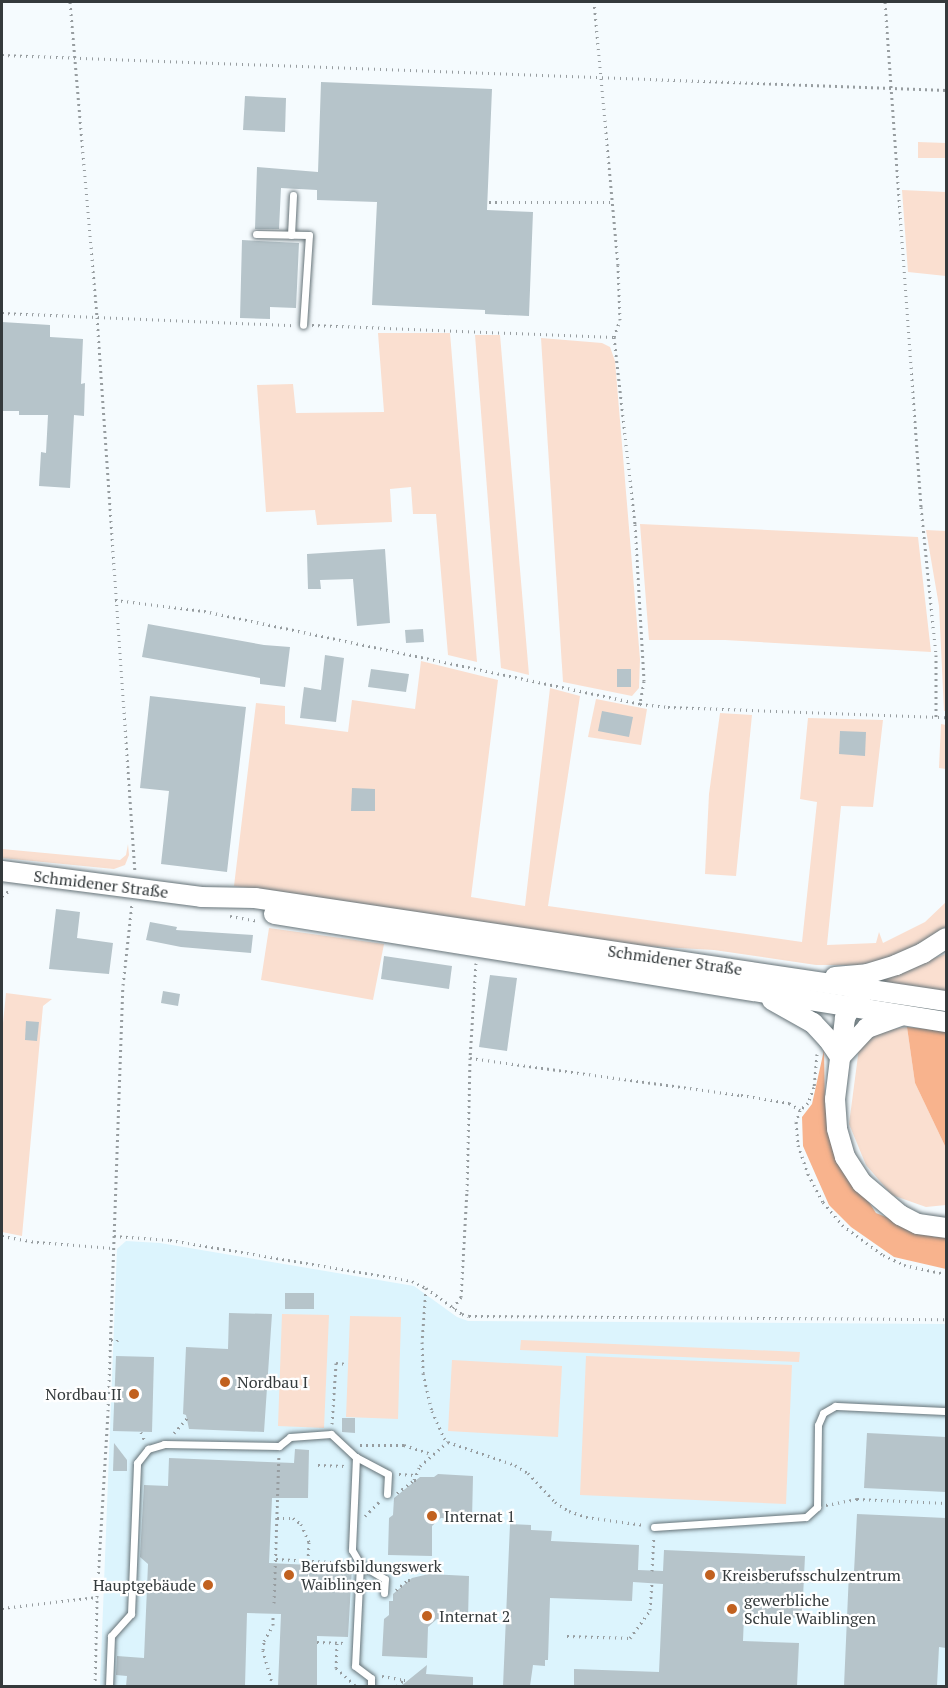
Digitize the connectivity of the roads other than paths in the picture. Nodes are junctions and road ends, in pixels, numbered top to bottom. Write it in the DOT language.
graph roads {
  1 [pos="293,195"];
  2 [pos="256,234"];
  3 [pos="291,235"];
  4 [pos="303,325"];
  5 [pos="2,871"];
  6 [pos="479,938"];
  7 [pos="946,938"];
  8 [pos="804,980"];
  9 [pos="871,989"];
  10 [pos="755,991"];
  11 [pos="946,1001"];
  12 [pos="850,1006"];
  13 [pos="902,1016"];
  14 [pos="946,1022"];
  15 [pos="840,1057"];
  16 [pos="882,1202"];
  17 [pos="946,1215"];
  18 [pos="946,1228"];
  19 [pos="946,1411"];
  20 [pos="356,1457"];
  21 [pos="387,1494"];
  22 [pos="654,1527"];
  23 [pos="360,1564"];
  24 [pos="388,1594"];
  25 [pos="109,1686"];
  26 [pos="371,1686"];
  1 -- 3 [label="lane"];
  2 -- 3 [label="lane"];
  3 -- 4 [label="lane"];
  5 -- 6 [label="main road, Schmidener Straße"];
  6 -- 8 [label="main road, Schmidener Straße"];
  6 -- 10 [label="main road, Schmidener Straße"];
  7 -- 8 [label="main road"];
  8 -- 9 [label="main road, Schmidener Straße"];
  9 -- 11 [label="main road, Schmidener Straße"];
  9 -- 12 [label="main road"];
  10 -- 12 [label="main road, Schmidener Straße"];
  10 -- 15 [label="main road, Schmidener Straße"];
  12 -- 13 [label="main road, Schmidener Straße"];
  12 -- 15 [label="main road"];
  13 -- 14 [label="main road, Schmidener Straße"];
  13 -- 15 [label="main road"];
  15 -- 16 [label="main road"];
  16 -- 17 [label="main road"];
  16 -- 18 [label="main road"];
  19 -- 22 [label="lane"];
  20 -- 21 [label="lane"];
  20 -- 23 [label="lane"];
  20 -- 25 [label="lane"];
  23 -- 24 [label="lane"];
  23 -- 26 [label="lane"];
}
